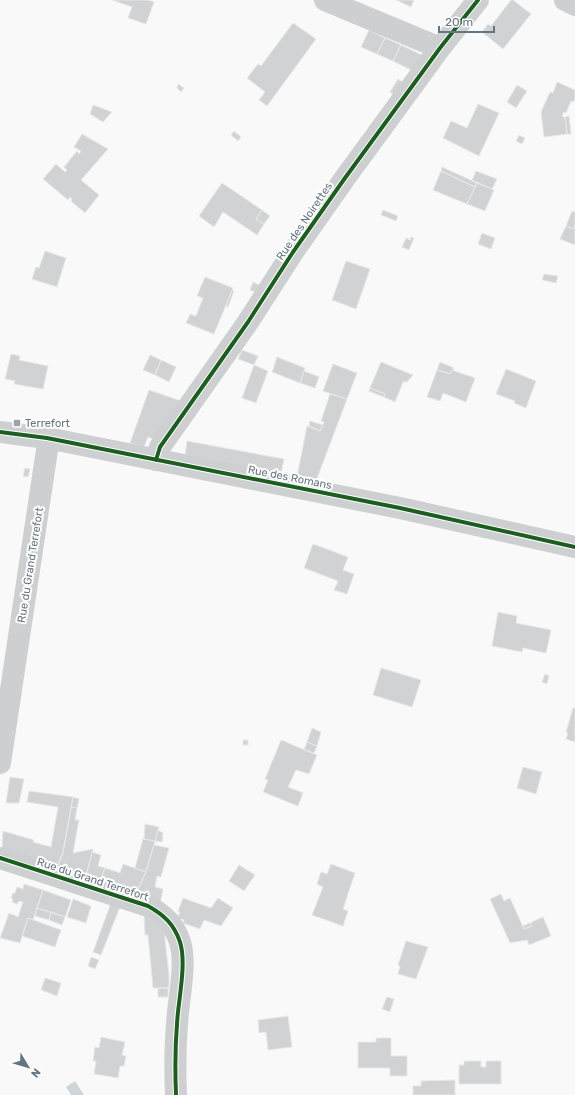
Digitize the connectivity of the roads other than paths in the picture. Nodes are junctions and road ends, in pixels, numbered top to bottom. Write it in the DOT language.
graph roads {
  1 [pos="325,0"];
  2 [pos="478,0"];
  3 [pos="565,0"];
  4 [pos="575,5"];
  5 [pos="440,48"];
  6 [pos="0,432"];
  7 [pos="48,438"];
  8 [pos="156,460"];
  9 [pos="575,547"];
  10 [pos="0,763"];
  11 [pos="0,858"];
  12 [pos="176,1095"];
  1 -- 5 [label="street"];
  2 -- 5 [label="street, Rue des Noirettes"];
  3 -- 4 [label="street"];
  5 -- 8 [label="street, Rue des Noirettes"];
  6 -- 7 [label="street, Rue des Romans"];
  7 -- 8 [label="street, Rue des Romans"];
  7 -- 10 [label="street, Rue du Grand Terrefort"];
  8 -- 9 [label="street, Rue des Romans"];
  11 -- 12 [label="street, Rue du Grand Terrefort"];
}
